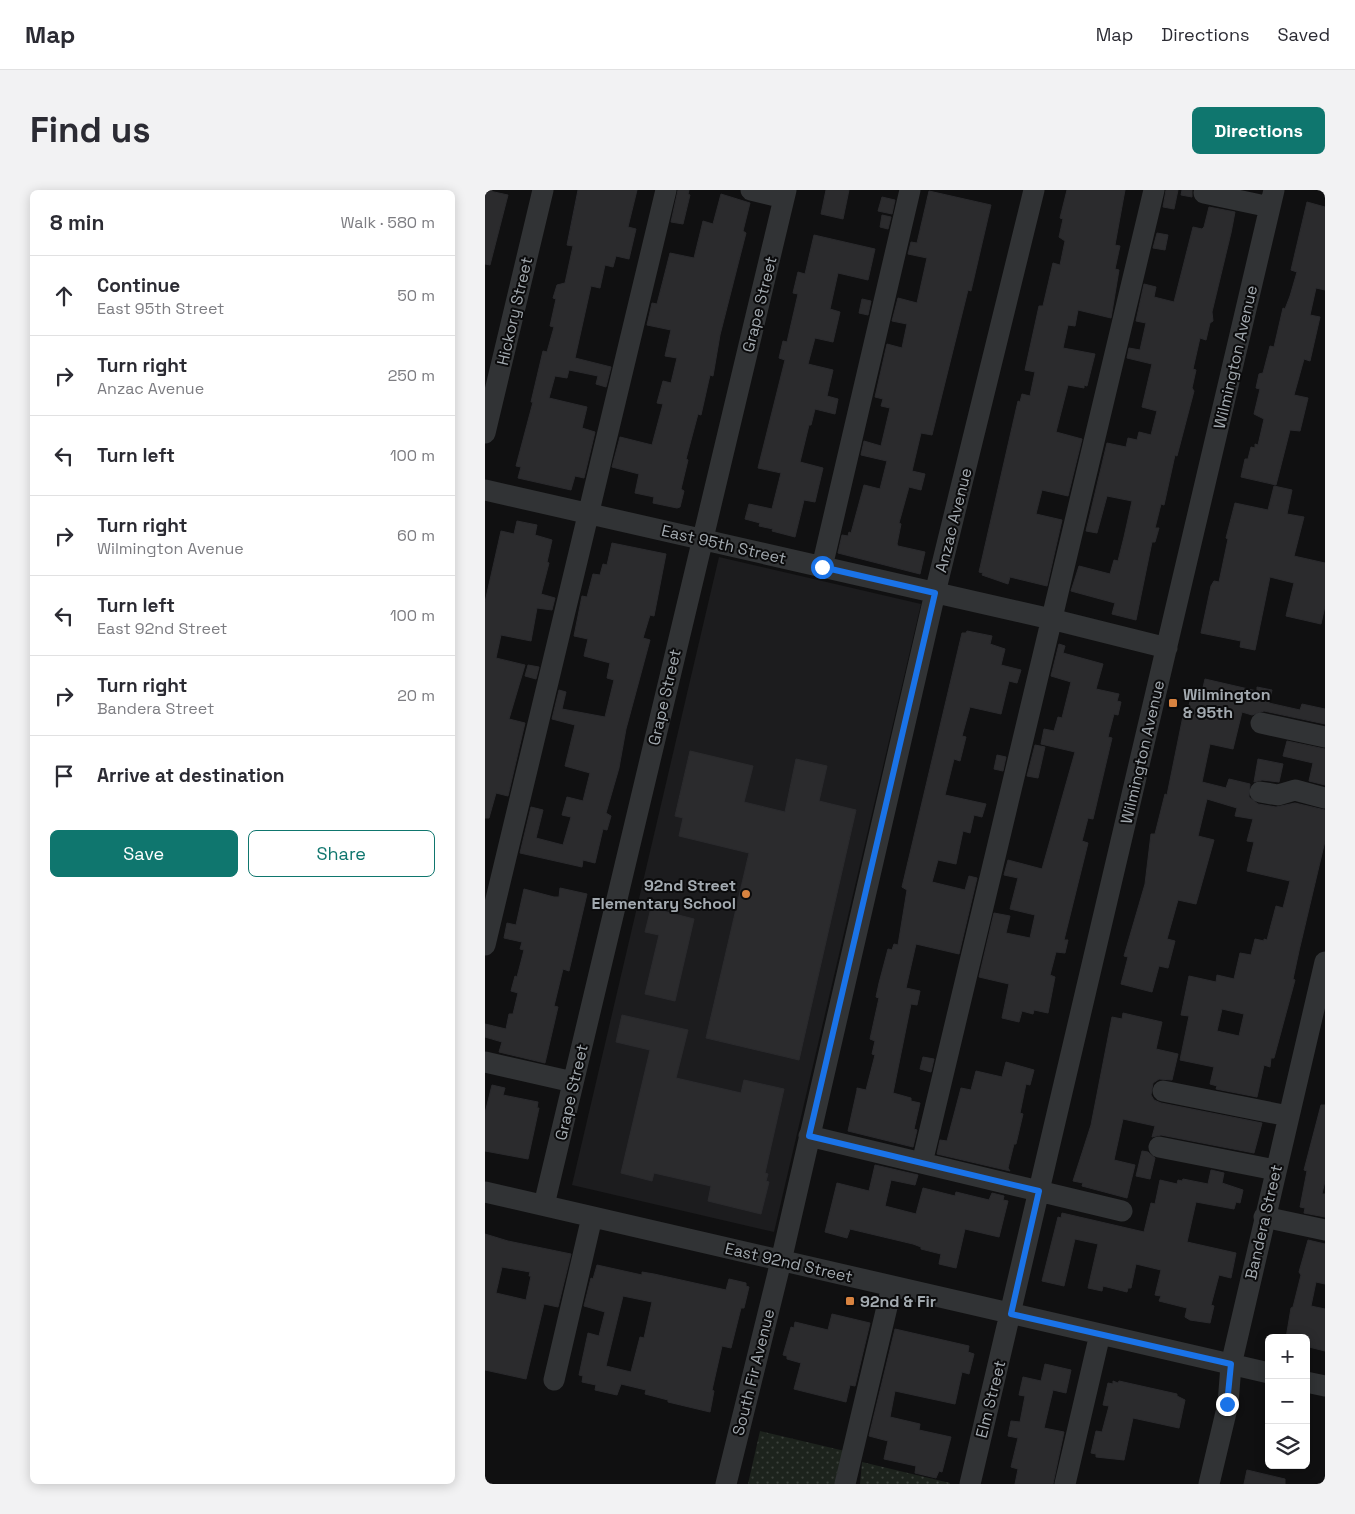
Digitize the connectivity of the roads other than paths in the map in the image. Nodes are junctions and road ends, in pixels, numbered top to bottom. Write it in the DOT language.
graph roads {
  1 [pos="543,190"];
  2 [pos="666,190"];
  3 [pos="751,190"];
  4 [pos="910,190"];
  5 [pos="1034,190"];
  6 [pos="1155,190"];
  7 [pos="1204,193"];
  8 [pos="785,194"];
  9 [pos="1272,199"];
  10 [pos="485,433"];
  11 [pos="485,490"];
  12 [pos="589,514"];
  13 [pos="701,539"];
  14 [pos="822,567"];
  15 [pos="935,593"];
  16 [pos="1051,619"];
  17 [pos="1167,648"];
  18 [pos="1261,723"];
  19 [pos="1325,736"];
  20 [pos="1260,792"];
  21 [pos="1325,798"];
  22 [pos="485,946"];
  23 [pos="1325,962"];
  24 [pos="485,1062"];
  25 [pos="573,1082"];
  26 [pos="1163,1091"];
  27 [pos="1288,1116"];
  28 [pos="809,1136"];
  29 [pos="1159,1148"];
  30 [pos="922,1163"];
  31 [pos="1275,1170"];
  32 [pos="1039,1191"];
  33 [pos="485,1192"];
  34 [pos="544,1205"];
  35 [pos="1123,1211"];
  36 [pos="592,1217"];
  37 [pos="1264,1217"];
  38 [pos="1325,1230"];
  39 [pos="781,1261"];
  40 [pos="891,1286"];
  41 [pos="1011,1314"];
  42 [pos="1100,1334"];
  43 [pos="1231,1364"];
  44 [pos="1265,1372"];
  45 [pos="554,1380"];
  46 [pos="1310,1383"];
  47 [pos="1325,1386"];
  48 [pos="725,1484"];
  49 [pos="845,1484"];
  50 [pos="970,1484"];
  51 [pos="1065,1484"];
  52 [pos="1209,1484"];
  1 -- 10 [label="street, Hickory Street"];
  2 -- 12 [label="street"];
  3 -- 8 [label="street"];
  4 -- 14 [label="street"];
  5 -- 15 [label="street, Anzac Avenue"];
  6 -- 16 [label="street"];
  7 -- 9 [label="street"];
  8 -- 13 [label="street, Grape Street"];
  9 -- 17 [label="street, Wilmington Avenue"];
  11 -- 12 [label="street, East 95th Street"];
  12 -- 13 [label="street, East 95th Street"];
  12 -- 22 [label="street"];
  13 -- 14 [label="street, East 95th Street"];
  13 -- 25 [label="street, Grape Street"];
  14 -- 15 [label="street, East 95th Street"];
  15 -- 16 [label="street, East 95th Street"];
  15 -- 28 [label="street, Anzac Avenue"];
  16 -- 17 [label="street, East 95th Street"];
  16 -- 30 [label="street"];
  17 -- 32 [label="street, Wilmington Avenue"];
  18 -- 19 [label="street"];
  20 -- 21 [label="street"];
  23 -- 27 [label="street, Bandera Street"];
  24 -- 25 [label="street"];
  25 -- 34 [label="street, Grape Street"];
  26 -- 27 [label="street"];
  27 -- 31 [label="street, Bandera Street"];
  28 -- 30 [label="street"];
  28 -- 39 [label="street, Anzac Avenue"];
  29 -- 31 [label="street"];
  30 -- 32 [label="street"];
  31 -- 37 [label="street, Bandera Street"];
  32 -- 35 [label="street"];
  32 -- 41 [label="street, Wilmington Avenue"];
  33 -- 34 [label="street, East 92nd Street"];
  34 -- 36 [label="street, East 92nd Street"];
  36 -- 39 [label="street, East 92nd Street"];
  36 -- 45 [label="street"];
  37 -- 38 [label="street"];
  37 -- 43 [label="street, Bandera Street"];
  39 -- 40 [label="street, East 92nd Street"];
  39 -- 48 [label="street, South Fir Avenue"];
  40 -- 41 [label="street, East 92nd Street"];
  40 -- 49 [label="street"];
  41 -- 42 [label="street, East 92nd Street"];
  41 -- 50 [label="street, Elm Street"];
  42 -- 43 [label="street, East 92nd Street"];
  42 -- 51 [label="street"];
  43 -- 44 [label="street, East 92nd Street"];
  43 -- 52 [label="street, Bandera Street"];
  46 -- 47 [label="street"];
}
